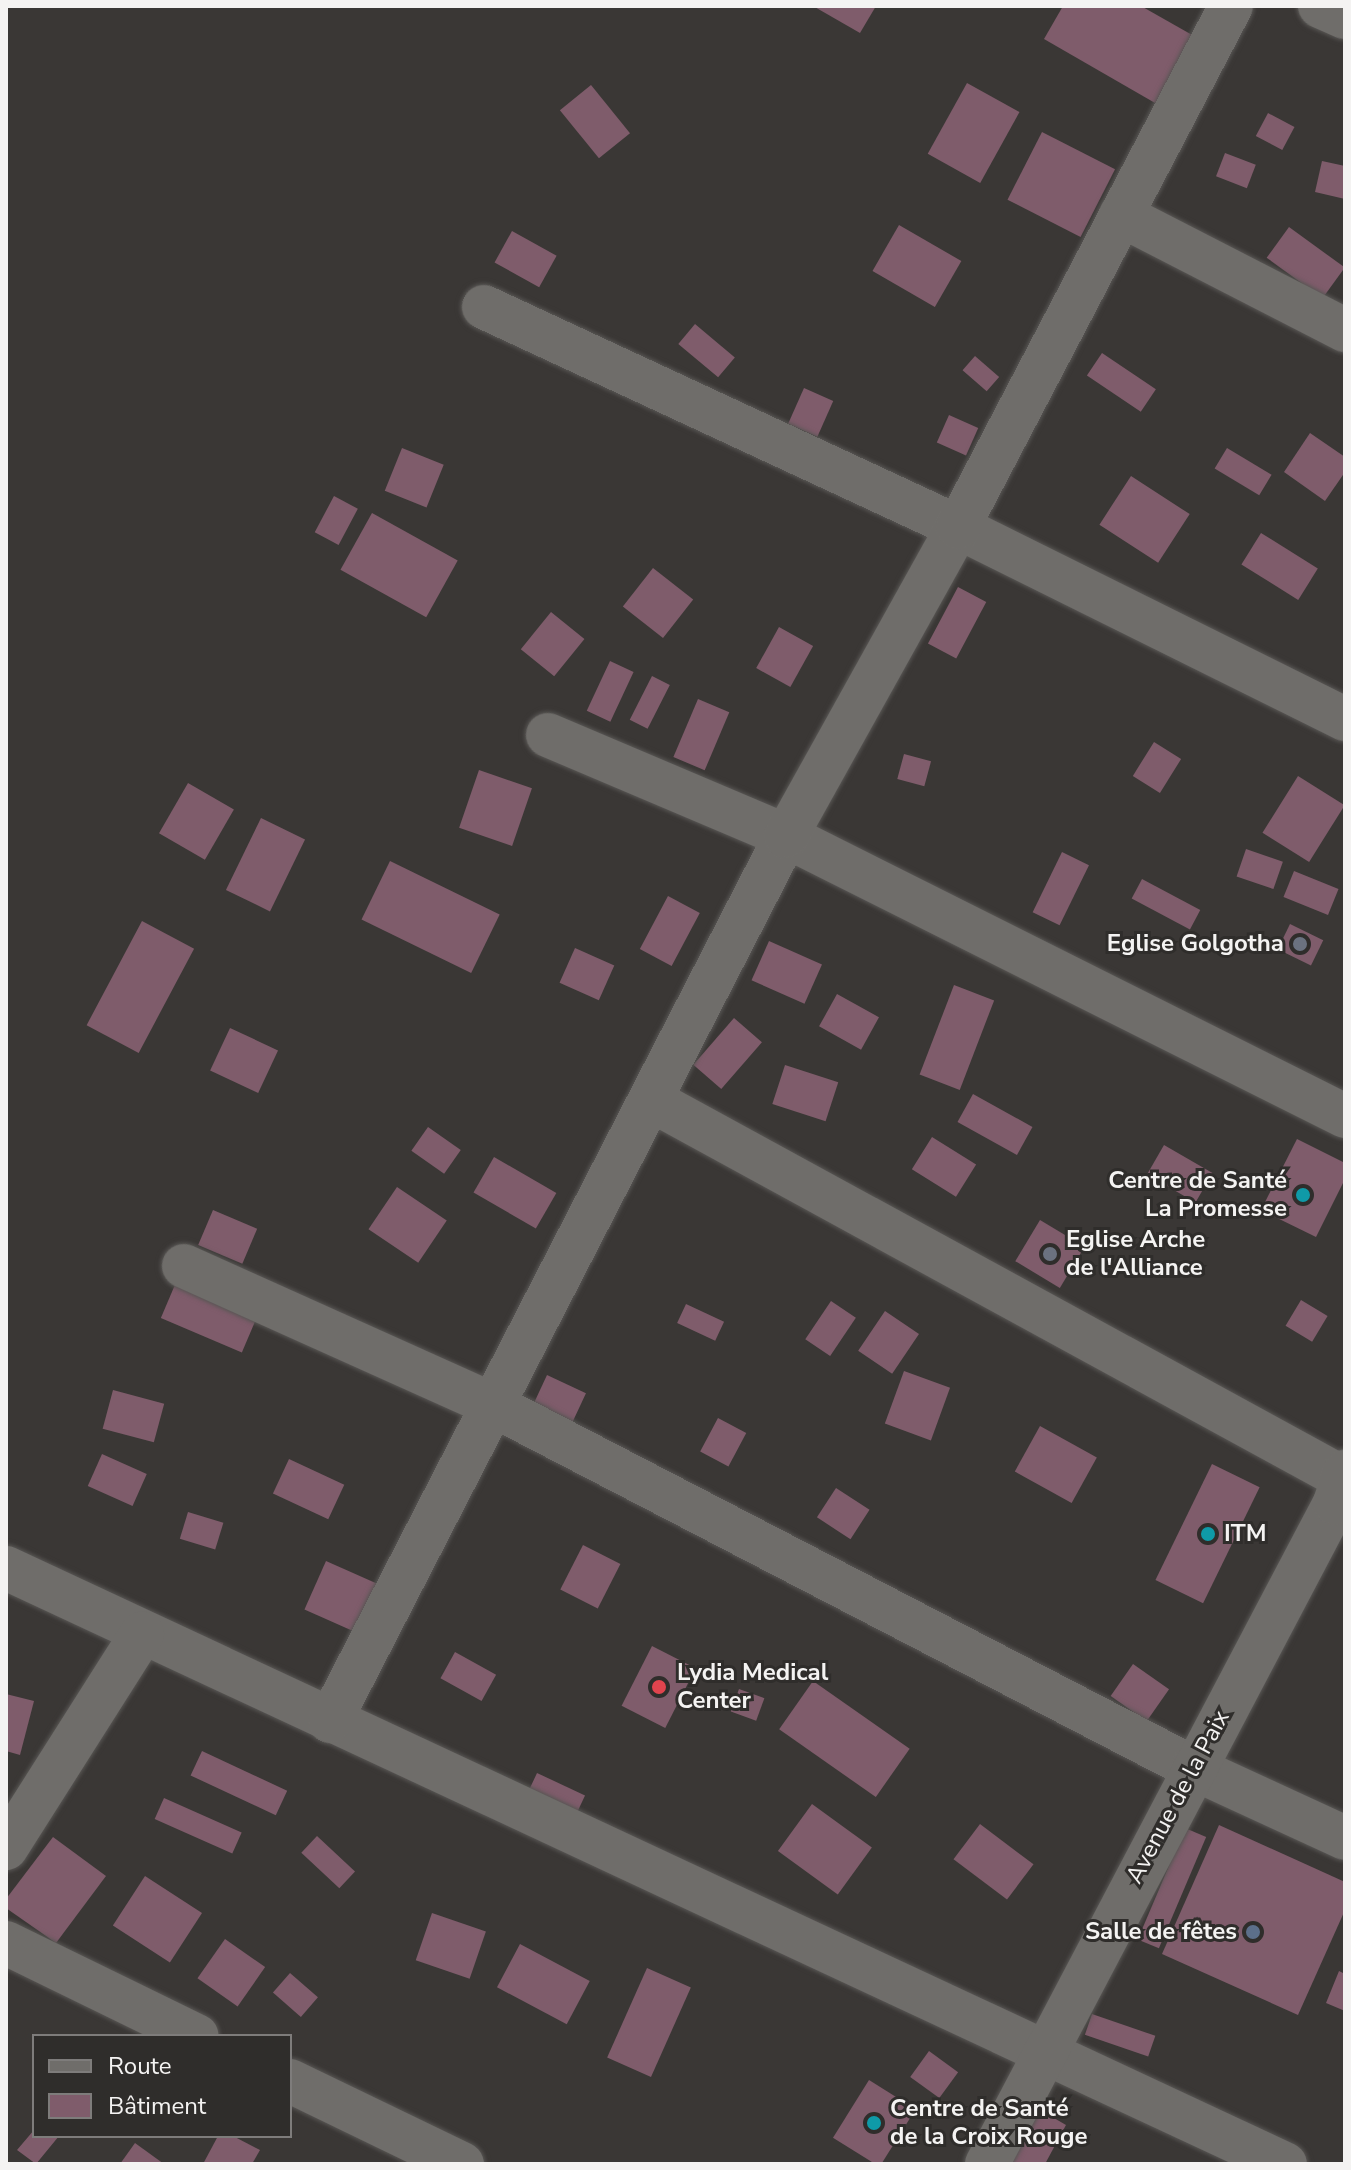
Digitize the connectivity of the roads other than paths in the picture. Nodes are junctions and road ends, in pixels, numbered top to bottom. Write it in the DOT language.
graph roads {
  1 [pos="1231,6"];
  2 [pos="1320,6"];
  3 [pos="1345,17"];
  4 [pos="1121,215"];
  5 [pos="484,307"];
  6 [pos="1345,330"];
  7 [pos="958,527"];
  8 [pos="1345,719"];
  9 [pos="548,735"];
  10 [pos="786,836"];
  11 [pos="651,1100"];
  12 [pos="1345,1116"];
  13 [pos="184,1266"];
  14 [pos="493,1405"];
  15 [pos="1342,1490"];
  16 [pos="6,1568"];
  17 [pos="142,1634"];
  18 [pos="330,1721"];
  19 [pos="1193,1768"];
  20 [pos="1345,1838"];
  21 [pos="6,1848"];
  22 [pos="6,1943"];
  23 [pos="193,2034"];
  24 [pos="1045,2048"];
  25 [pos="292,2082"];
  26 [pos="462,2164"];
  27 [pos="987,2164"];
  28 [pos="1285,2164"];
  1 -- 4 [label="street"];
  2 -- 3 [label="street"];
  4 -- 6 [label="street"];
  4 -- 7 [label="street"];
  5 -- 7 [label="street"];
  7 -- 8 [label="street"];
  7 -- 10 [label="street"];
  9 -- 10 [label="street"];
  10 -- 11 [label="street"];
  10 -- 12 [label="street"];
  11 -- 14 [label="street"];
  11 -- 15 [label="street"];
  13 -- 14 [label="street"];
  14 -- 18 [label="street"];
  14 -- 19 [label="street"];
  15 -- 19 [label="street, Avenue de la Paix"];
  16 -- 17 [label="street"];
  17 -- 18 [label="street"];
  17 -- 21 [label="street"];
  18 -- 24 [label="street"];
  19 -- 20 [label="street"];
  19 -- 24 [label="street, Avenue de la Paix"];
  22 -- 23 [label="street"];
  24 -- 27 [label="street, Avenue de la Paix"];
  24 -- 28 [label="street"];
  25 -- 26 [label="street"];
}
